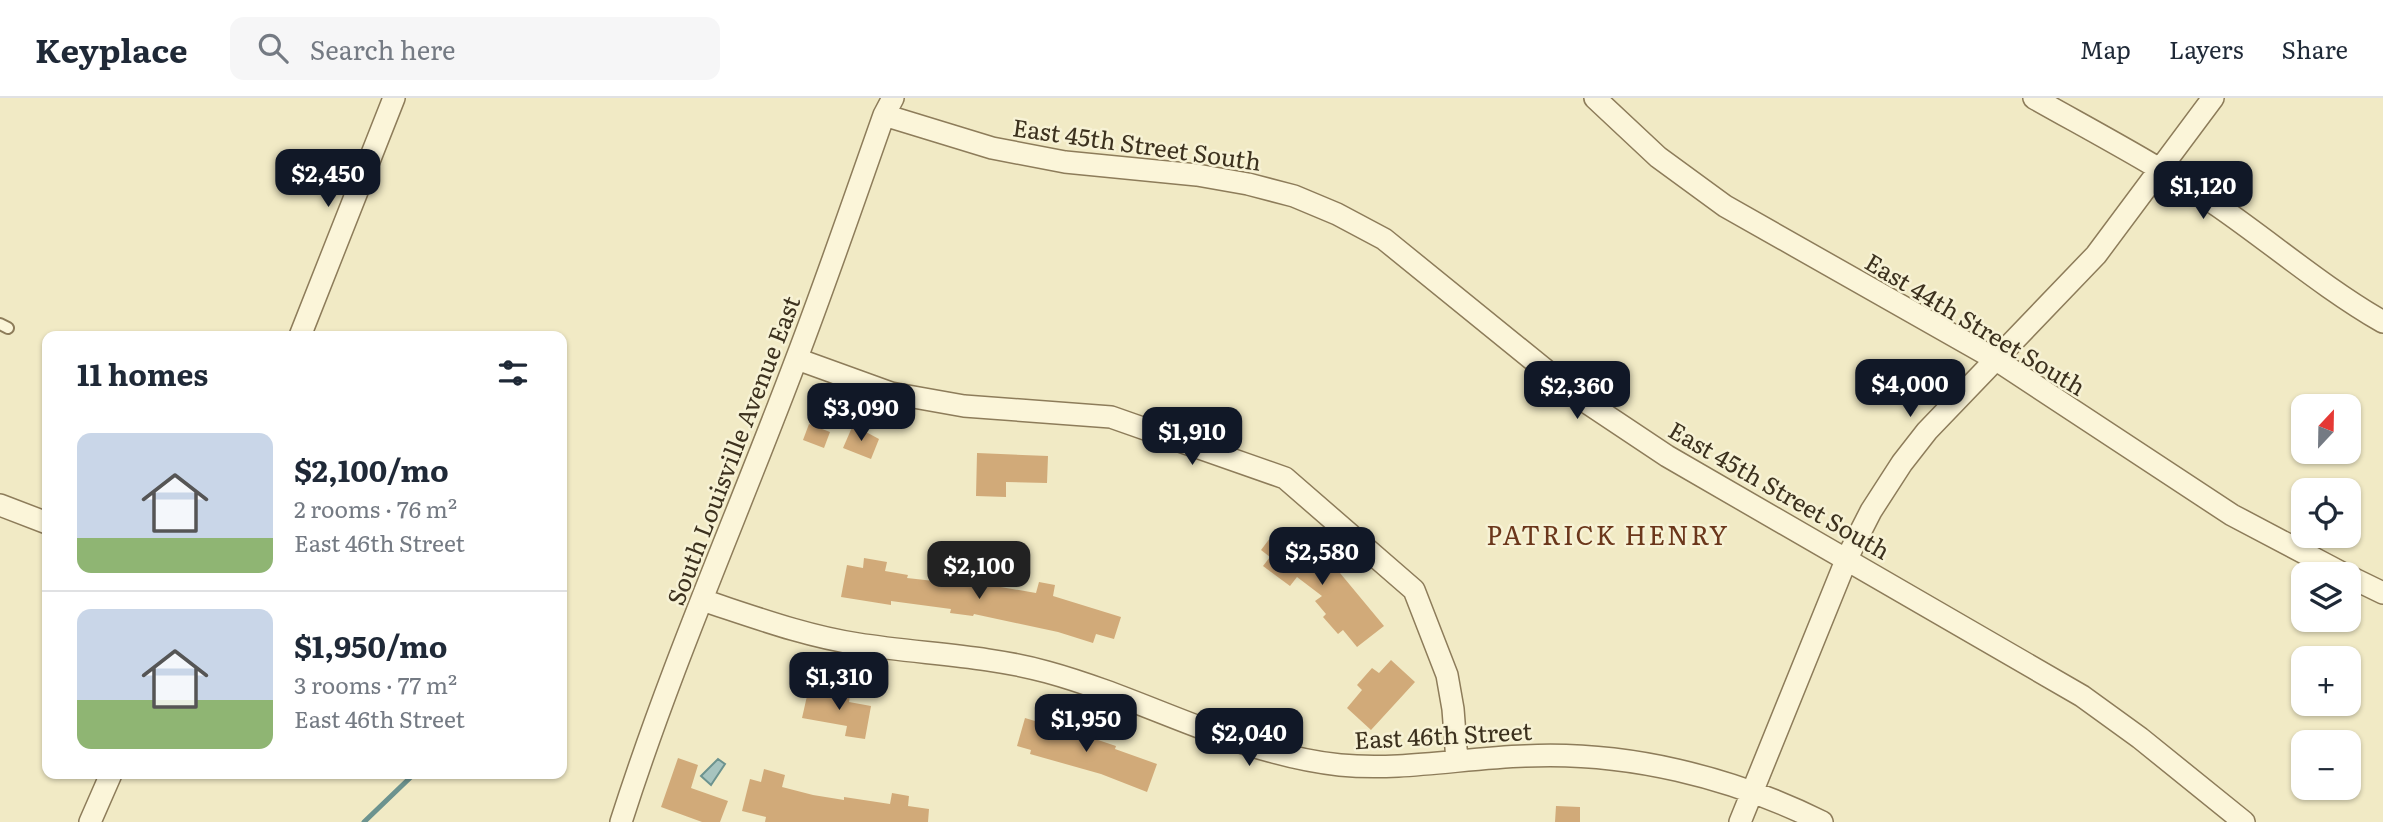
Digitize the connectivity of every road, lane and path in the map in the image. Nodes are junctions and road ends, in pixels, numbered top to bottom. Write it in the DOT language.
graph roads {
  1 [pos="394,98"];
  2 [pos="1595,98"];
  3 [pos="2034,98"];
  4 [pos="2213,98"];
  5 [pos="889,106"];
  6 [pos="2159,168"];
  7 [pos="2383,322"];
  8 [pos="302,331"];
  9 [pos="797,359"];
  10 [pos="1995,359"];
  11 [pos="0,505"];
  12 [pos="42,521"];
  13 [pos="1847,558"];
  14 [pos="2321,562"];
  15 [pos="2361,582"];
  16 [pos="2383,593"];
  17 [pos="702,600"];
  18 [pos="1457,761"];
  19 [pos="109,779"];
  20 [pos="1751,793"];
  21 [pos="90,822"];
  22 [pos="621,822"];
  23 [pos="1740,822"];
  24 [pos="1822,822"];
  25 [pos="2244,822"];
  1 -- 8 [label="street"];
  2 -- 10 [label="street, East 44th Street South"];
  3 -- 6 [label="street"];
  4 -- 6 [label="street"];
  5 -- 9 [label="street, South Louisville Avenue East"];
  5 -- 13 [label="street, East 45th Street South"];
  6 -- 7 [label="street"];
  6 -- 10 [label="street"];
  9 -- 17 [label="street, South Louisville Avenue East"];
  9 -- 18 [label="street"];
  10 -- 13 [label="street"];
  10 -- 14 [label="street, East 44th Street South"];
  11 -- 12 [label="street"];
  13 -- 20 [label="street"];
  13 -- 25 [label="street, East 45th Street South"];
  15 -- 16 [label="street, East 44th Street South"];
  17 -- 18 [label="street, East 46th Street"];
  17 -- 22 [label="street, South Louisville Avenue East"];
  18 -- 20 [label="street, East 46th Street"];
  19 -- 21 [label="street"];
  20 -- 23 [label="street"];
  20 -- 24 [label="street, East 46th Street"];
}
